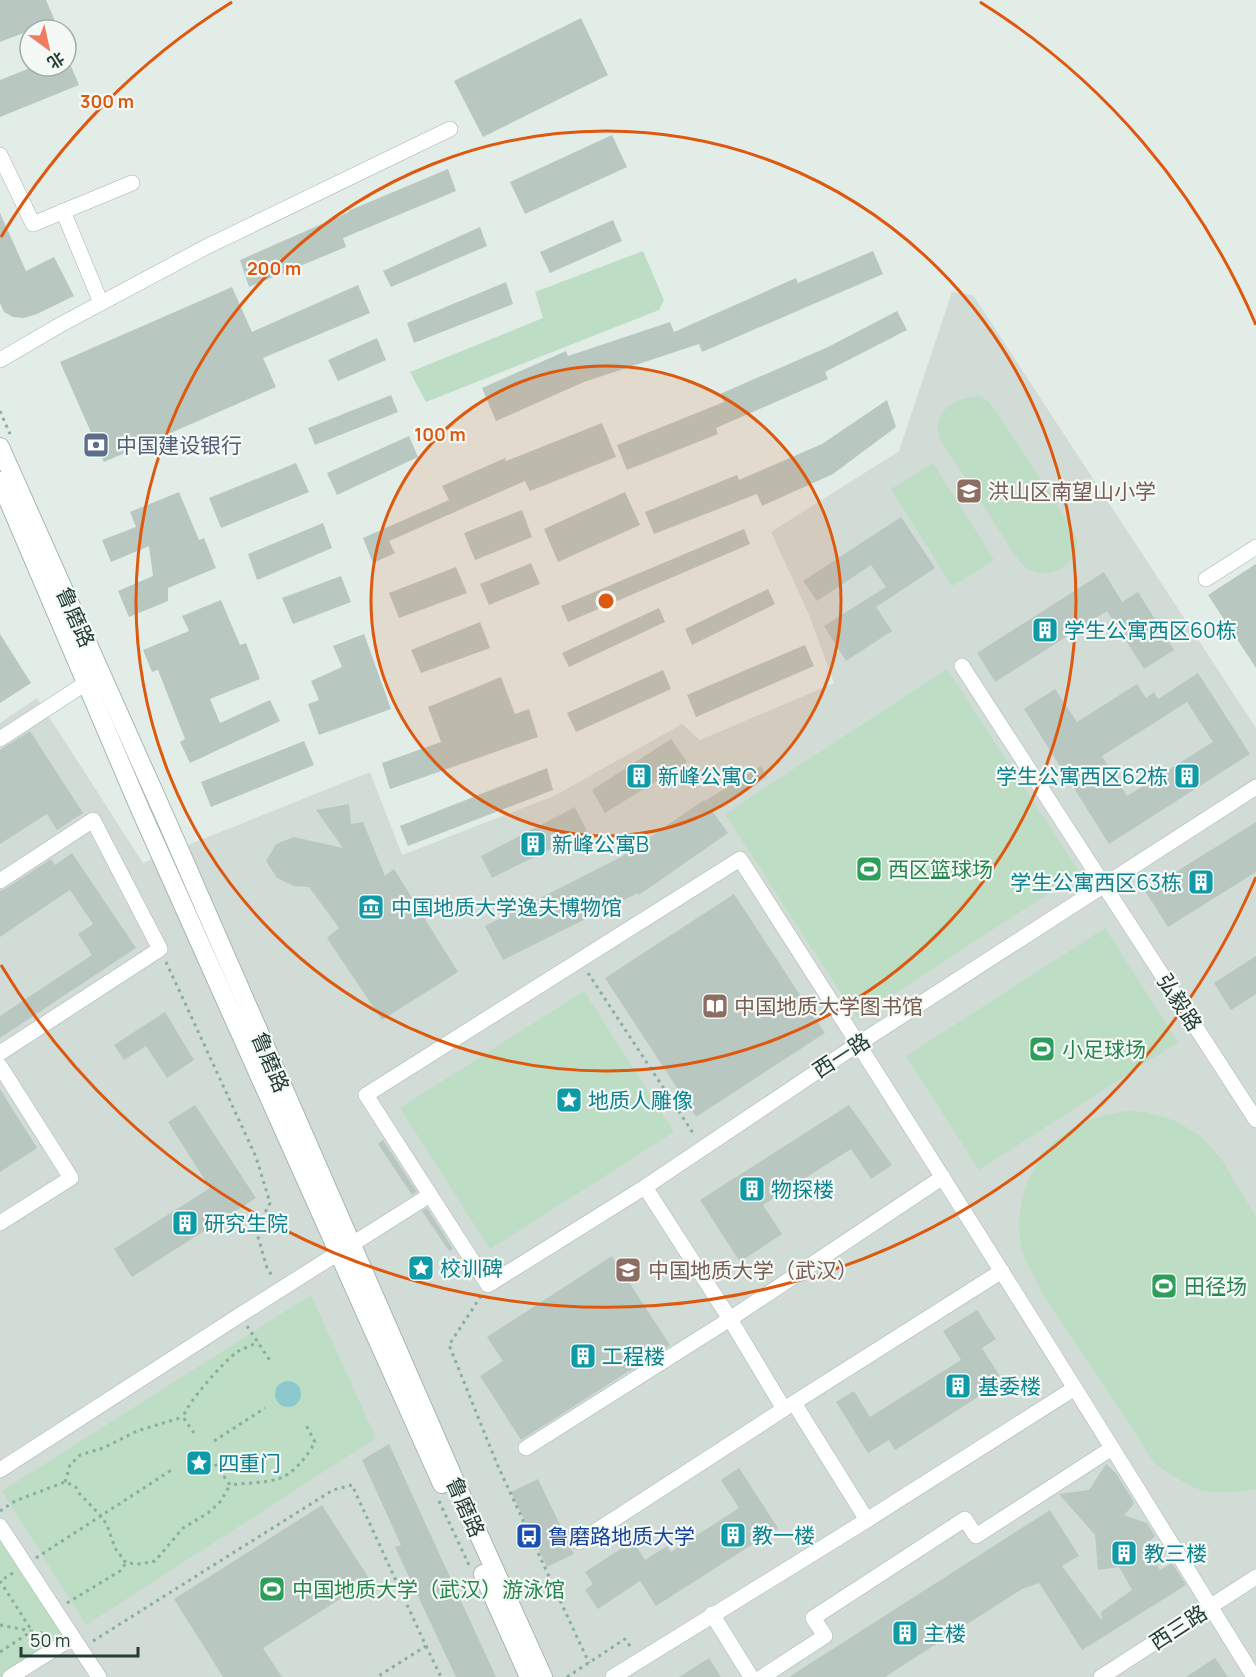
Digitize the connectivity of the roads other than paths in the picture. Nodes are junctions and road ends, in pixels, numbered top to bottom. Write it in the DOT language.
graph roads {
  1 [pos="450,129"];
  2 [pos="0,155"];
  3 [pos="132,183"];
  4 [pos="63,211"];
  5 [pos="101,303"];
  6 [pos="0,360"];
  7 [pos="0,447"];
  8 [pos="0,481"];
  9 [pos="1256,547"];
  10 [pos="1206,579"];
  11 [pos="962,666"];
  12 [pos="86,682"];
  13 [pos="0,739"];
  14 [pos="1256,787"];
  15 [pos="0,881"];
  16 [pos="1103,885"];
  17 [pos="858,1044"];
  18 [pos="0,1053"];
  19 [pos="0,1066"];
  20 [pos="1256,1120"];
  21 [pos="943,1177"];
  22 [pos="645,1187"];
  23 [pos="430,1195"];
  24 [pos="0,1223"];
  25 [pos="344,1249"];
  26 [pos="1002,1271"];
  27 [pos="730,1319"];
  28 [pos="1075,1388"];
  29 [pos="789,1406"];
  30 [pos="526,1448"];
  31 [pos="1112,1449"];
  32 [pos="0,1470"];
  33 [pos="867,1520"];
  34 [pos="0,1526"];
  35 [pos="579,1542"];
  36 [pos="1256,1577"];
  37 [pos="1210,1606"];
  38 [pos="712,1614"];
  39 [pos="76,1644"];
  40 [pos="10,1677"];
  41 [pos="99,1677"];
  42 [pos="529,1677"];
  43 [pos="543,1677"];
  44 [pos="613,1677"];
  45 [pos="751,1677"];
  46 [pos="762,1677"];
  47 [pos="1101,1677"];
  48 [pos="1254,1677"];
  1 -- 5 [label="street"];
  2 -- 4 [label="street"];
  3 -- 4 [label="street"];
  4 -- 5 [label="street"];
  5 -- 6 [label="street"];
  7 -- 25 [label="main road, 鲁磨路"];
  8 -- 12 [label="main road, 鲁磨路"];
  9 -- 10 [label="street"];
  11 -- 16 [label="street, 弘毅路"];
  12 -- 13 [label="street"];
  12 -- 25 [label="main road, 鲁磨路"];
  14 -- 16 [label="street, 西一路"];
  15 -- 18 [label="street"];
  16 -- 17 [label="street, 西一路"];
  16 -- 20 [label="street, 弘毅路"];
  17 -- 21 [label="street"];
  17 -- 22 [label="street, 西一路"];
  17 -- 23 [label="street"];
  19 -- 24 [label="street"];
  21 -- 26 [label="street"];
  21 -- 27 [label="street"];
  22 -- 23 [label="street, 西一路"];
  22 -- 27 [label="street"];
  23 -- 25 [label="street"];
  25 -- 32 [label="street"];
  25 -- 42 [label="main road, 鲁磨路"];
  25 -- 43 [label="main road, 鲁磨路"];
  26 -- 28 [label="street"];
  26 -- 29 [label="street"];
  27 -- 29 [label="street"];
  27 -- 30 [label="street"];
  28 -- 31 [label="street"];
  28 -- 33 [label="street"];
  29 -- 33 [label="street"];
  29 -- 35 [label="street"];
  31 -- 37 [label="street"];
  31 -- 46 [label="street"];
  33 -- 38 [label="street"];
  34 -- 39 [label="street"];
  36 -- 37 [label="street, 西三路"];
  37 -- 47 [label="street, 西三路"];
  37 -- 48 [label="street"];
  38 -- 44 [label="street"];
  38 -- 45 [label="street"];
  39 -- 40 [label="street"];
  39 -- 41 [label="street"];
}
